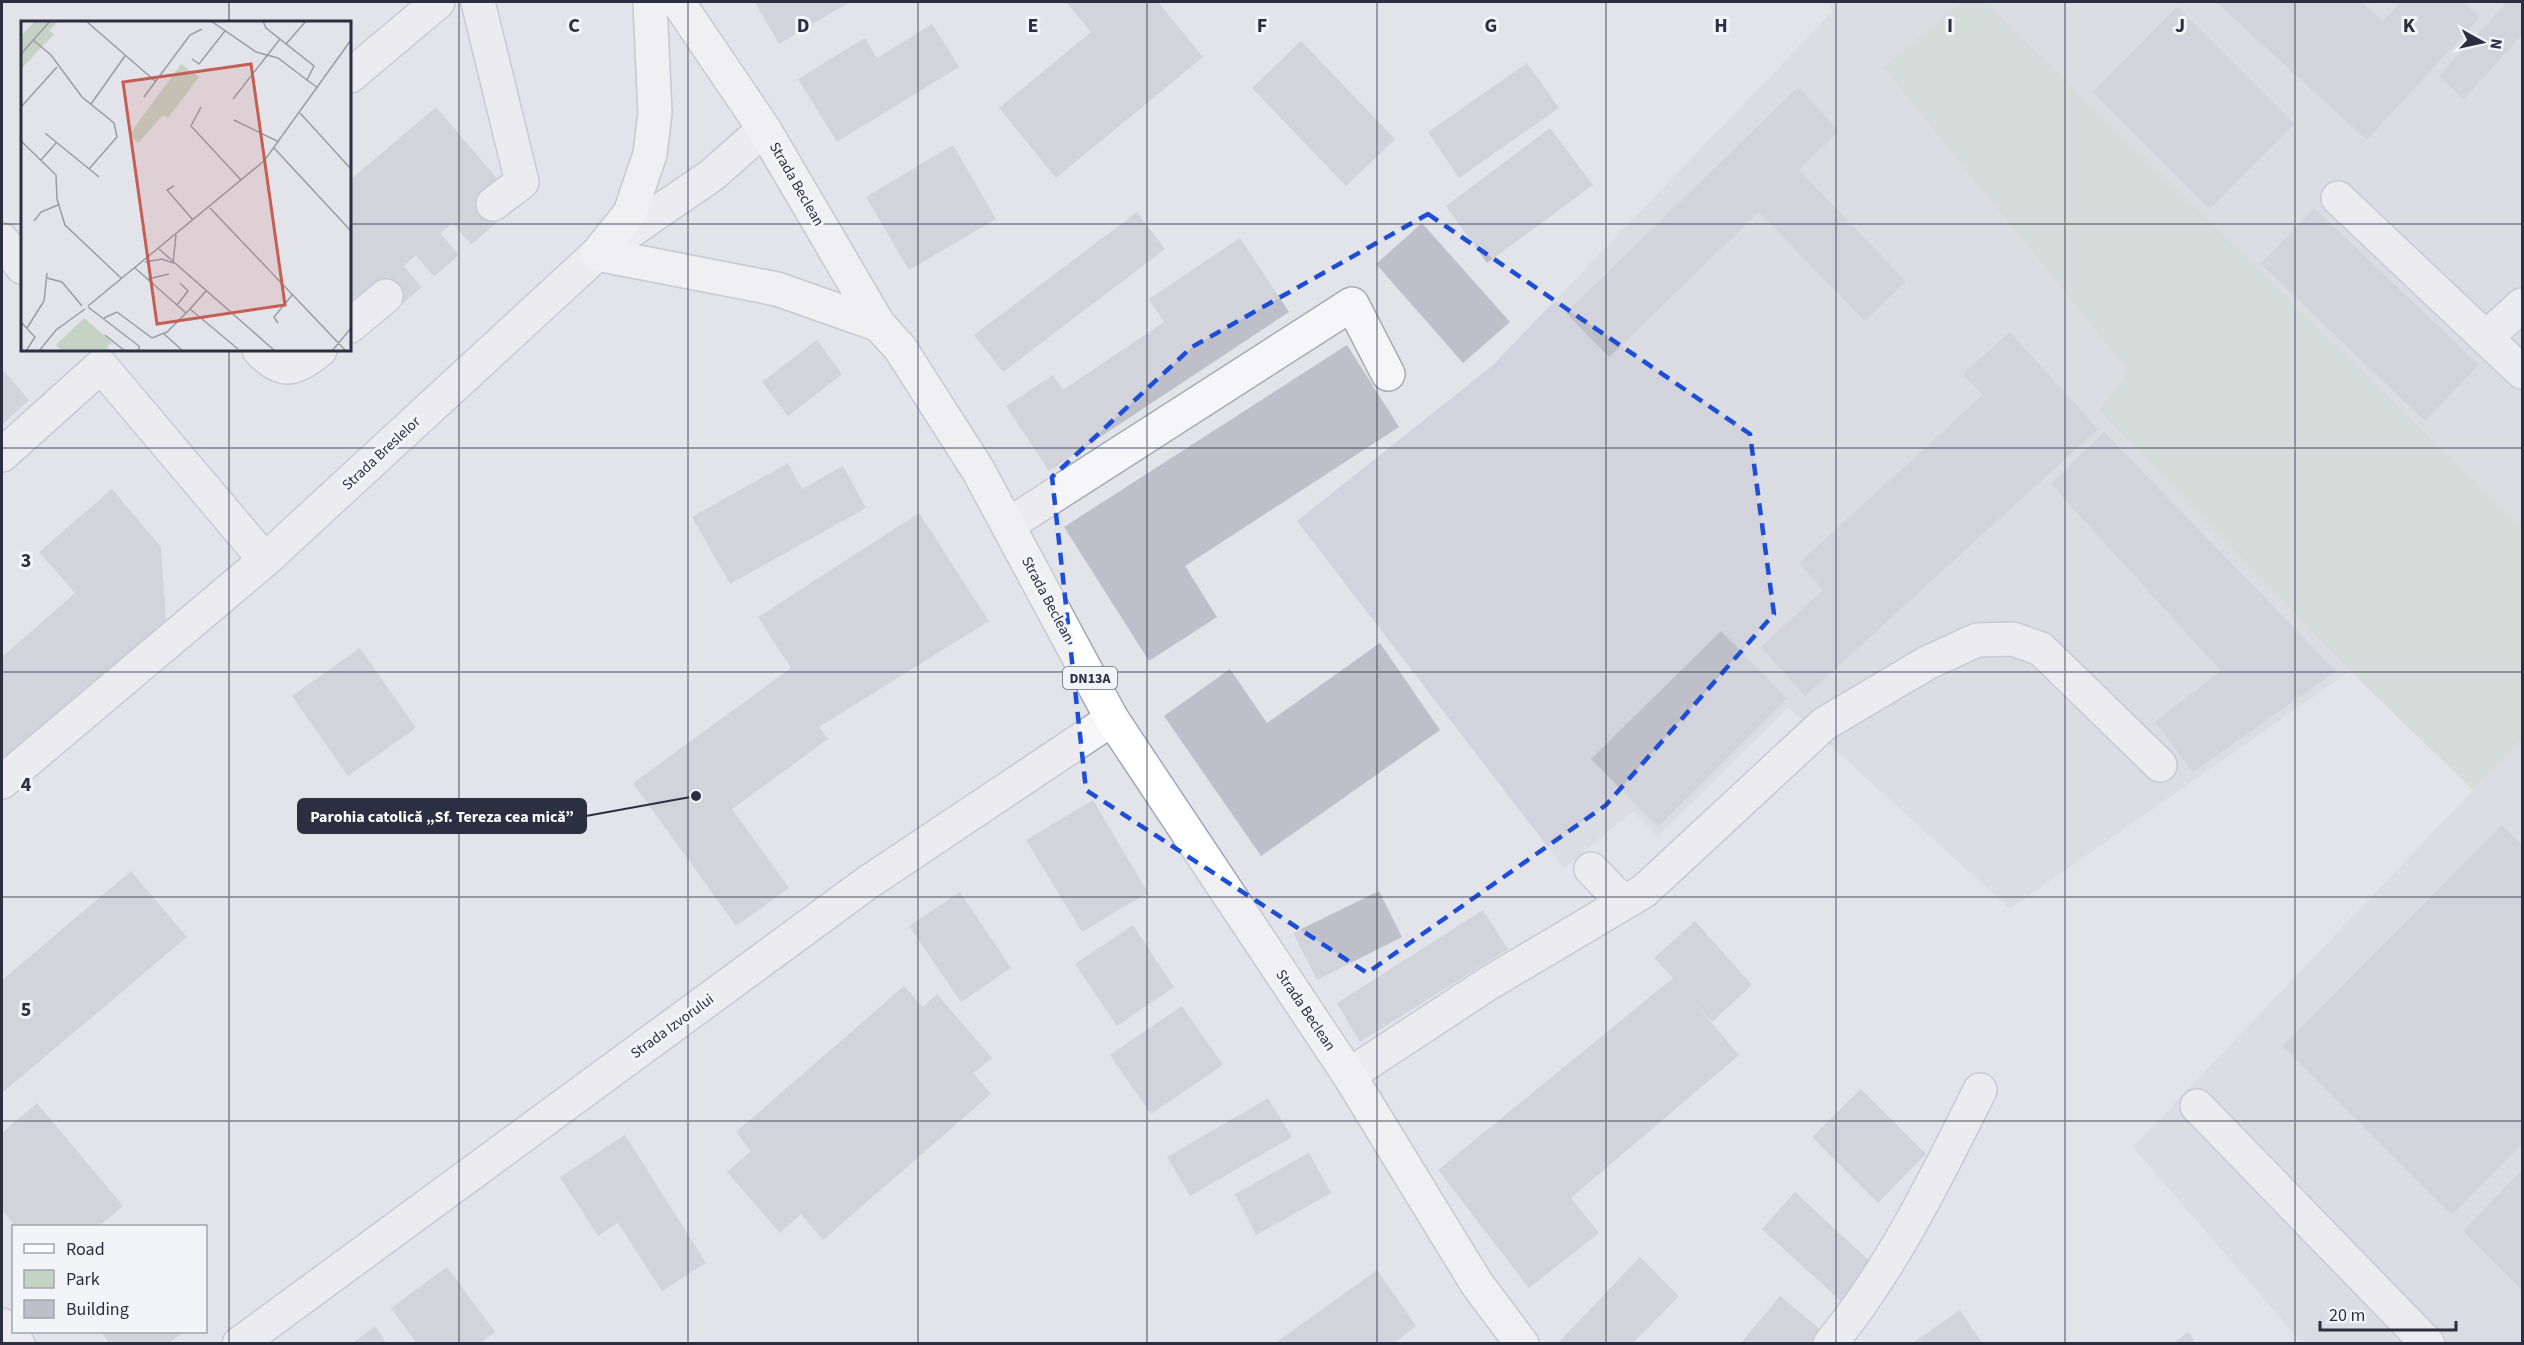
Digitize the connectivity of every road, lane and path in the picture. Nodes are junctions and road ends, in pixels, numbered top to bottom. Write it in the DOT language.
graph roads {
  1 [pos="438,2"];
  2 [pos="478,2"];
  3 [pos="650,2"];
  4 [pos="678,2"];
  5 [pos="351,75"];
  6 [pos="764,129"];
  7 [pos="2338,198"];
  8 [pos="494,204"];
  9 [pos="2,240"];
  10 [pos="597,254"];
  11 [pos="21,266"];
  12 [pos="386,296"];
  13 [pos="2523,305"];
  14 [pos="351,325"];
  15 [pos="879,326"];
  16 [pos="2487,337"];
  17 [pos="260,351"];
  18 [pos="319,351"];
  19 [pos="94,358"];
  20 [pos="2523,372"];
  21 [pos="1388,374"];
  22 [pos="2,455"];
  23 [pos="1008,525"];
  24 [pos="265,560"];
  25 [pos="1112,719"];
  26 [pos="2160,765"];
  27 [pos="2,782"];
  28 [pos="1591,869"];
  29 [pos="1624,903"];
  30 [pos="1349,1075"];
  31 [pos="1980,1090"];
  32 [pos="2197,1106"];
  33 [pos="2,1325"];
  34 [pos="18,1344"];
  35 [pos="239,1344"];
  36 [pos="1522,1344"];
  37 [pos="1830,1344"];
  38 [pos="2428,1344"];
  1 -- 5 [label="street"];
  2 -- 8 [label="street"];
  3 -- 10 [label="main road"];
  4 -- 6 [label="main road, Strada Beclean / DN13A"];
  6 -- 10 [label="street, Strada Breslelor"];
  6 -- 15 [label="main road, Strada Beclean / DN13A"];
  7 -- 16 [label="street"];
  9 -- 11 [label="street"];
  10 -- 15 [label="main road"];
  10 -- 24 [label="street, Strada Breslelor"];
  12 -- 14 [label="street"];
  13 -- 16 [label="street"];
  15 -- 23 [label="main road, Strada Beclean / DN13A"];
  16 -- 20 [label="street"];
  17 -- 18 [label="street"];
  19 -- 22 [label="street"];
  19 -- 24 [label="street"];
  21 -- 23 [label="street"];
  23 -- 25 [label="main road, Strada Beclean / DN13A"];
  24 -- 27 [label="street, Strada Breslelor"];
  25 -- 30 [label="main road, Strada Beclean / DN13A"];
  25 -- 35 [label="street, Strada Izvorului"];
  26 -- 29 [label="street"];
  28 -- 29 [label="street"];
  29 -- 30 [label="street"];
  30 -- 36 [label="main road, Strada Beclean / DN13A"];
  31 -- 37 [label="street"];
  32 -- 38 [label="street"];
  33 -- 34 [label="street"];
}
